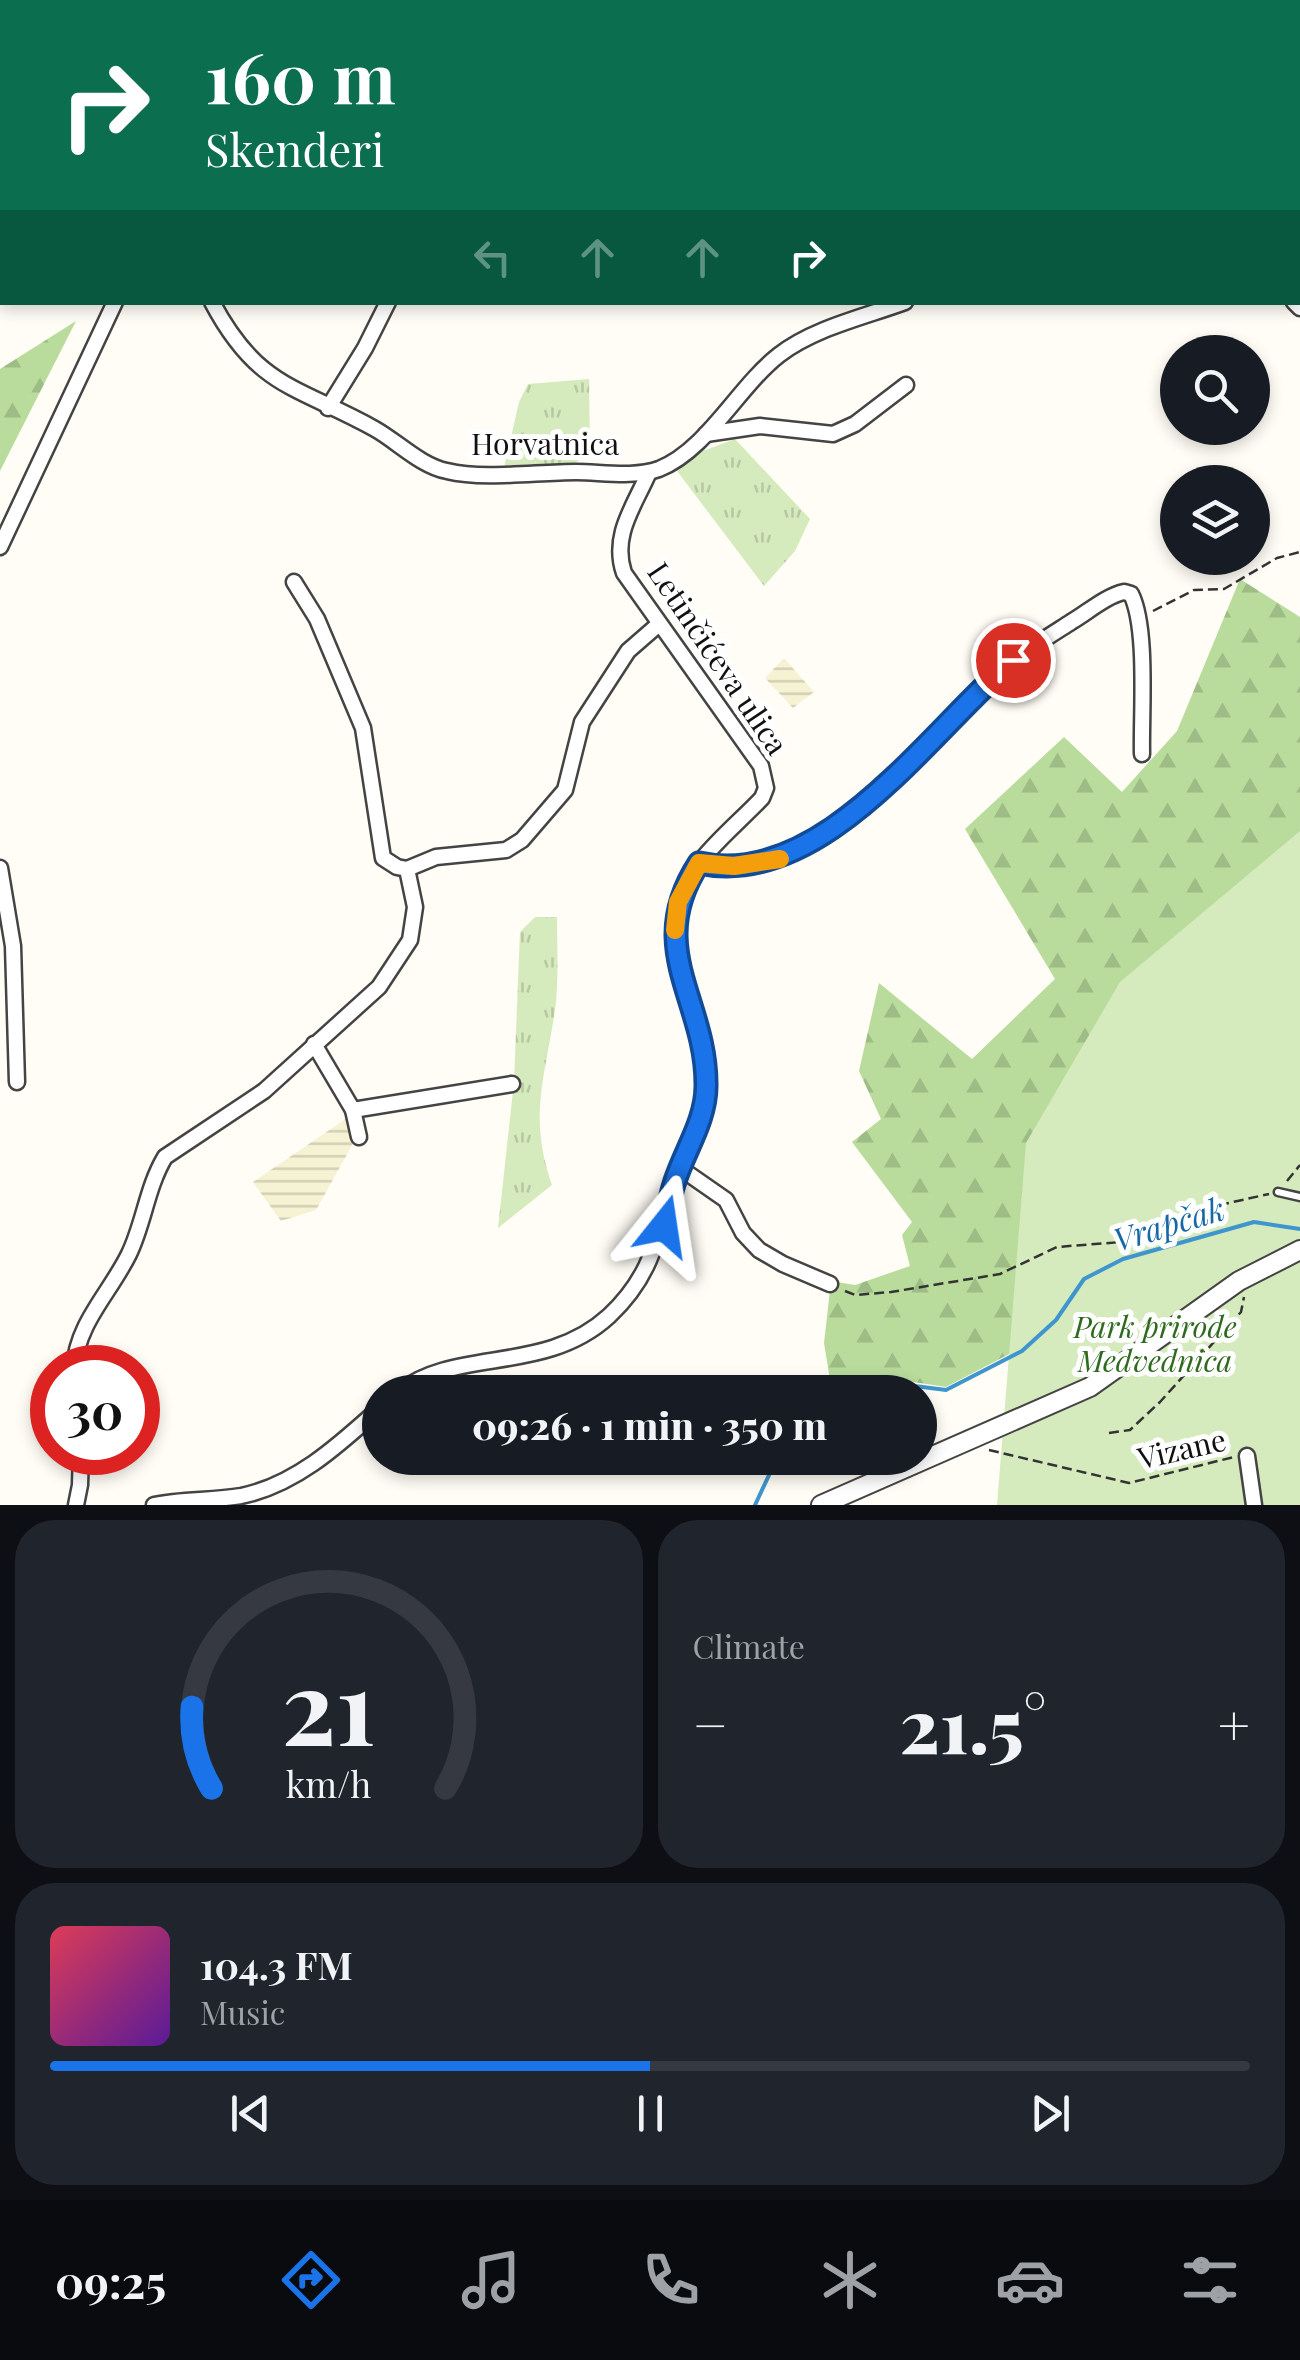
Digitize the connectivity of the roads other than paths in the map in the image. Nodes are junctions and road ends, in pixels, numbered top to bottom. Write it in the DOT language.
graph roads {
  1 [pos="114,305"];
  2 [pos="214,305"];
  3 [pos="387,305"];
  4 [pos="897,305"];
  5 [pos="906,386"];
  6 [pos="328,408"];
  7 [pos="706,434"];
  8 [pos="649,472"];
  9 [pos="0,547"];
  10 [pos="294,582"];
  11 [pos="659,624"];
  12 [pos="1142,754"];
  13 [pos="699,863"];
  14 [pos="0,868"];
  15 [pos="407,869"];
  16 [pos="6,1004"];
  17 [pos="314,1044"];
  18 [pos="17,1082"];
  19 [pos="512,1084"];
  20 [pos="353,1110"];
  21 [pos="359,1136"];
  22 [pos="680,1168"];
  23 [pos="1278,1192"];
  24 [pos="1300,1197"];
  25 [pos="1300,1250"];
  26 [pos="830,1284"];
  27 [pos="78,1345"];
  28 [pos="430,1375"];
  29 [pos="362,1424"];
  30 [pos="1247,1456"];
  31 [pos="80,1475"];
  32 [pos="76,1505"];
  33 [pos="154,1505"];
  34 [pos="821,1505"];
  35 [pos="1254,1505"];
  1 -- 9 [label="street"];
  2 -- 6 [label="street, Horvatnica"];
  3 -- 6 [label="street"];
  4 -- 7 [label="street, Horvatnica"];
  5 -- 7 [label="street, Horvatnica"];
  6 -- 8 [label="street, Horvatnica"];
  7 -- 8 [label="street, Horvatnica"];
  8 -- 11 [label="street, Letinčićeva ulica"];
  10 -- 15 [label="street"];
  11 -- 13 [label="street, Letinčićeva ulica"];
  11 -- 15 [label="street"];
  12 -- 13 [label="street"];
  13 -- 22 [label="street, Letinčićeva ulica"];
  14 -- 16 [label="street"];
  15 -- 17 [label="street"];
  16 -- 18 [label="street"];
  17 -- 20 [label="street"];
  17 -- 27 [label="street"];
  19 -- 20 [label="street"];
  20 -- 21 [label="street"];
  22 -- 26 [label="street"];
  22 -- 28 [label="street, Letinčićeva ulica"];
  23 -- 24 [label="lane"];
  25 -- 34 [label="street"];
  29 -- 33 [label="street"];
  30 -- 35 [label="street"];
  31 -- 32 [label="street"];
}
